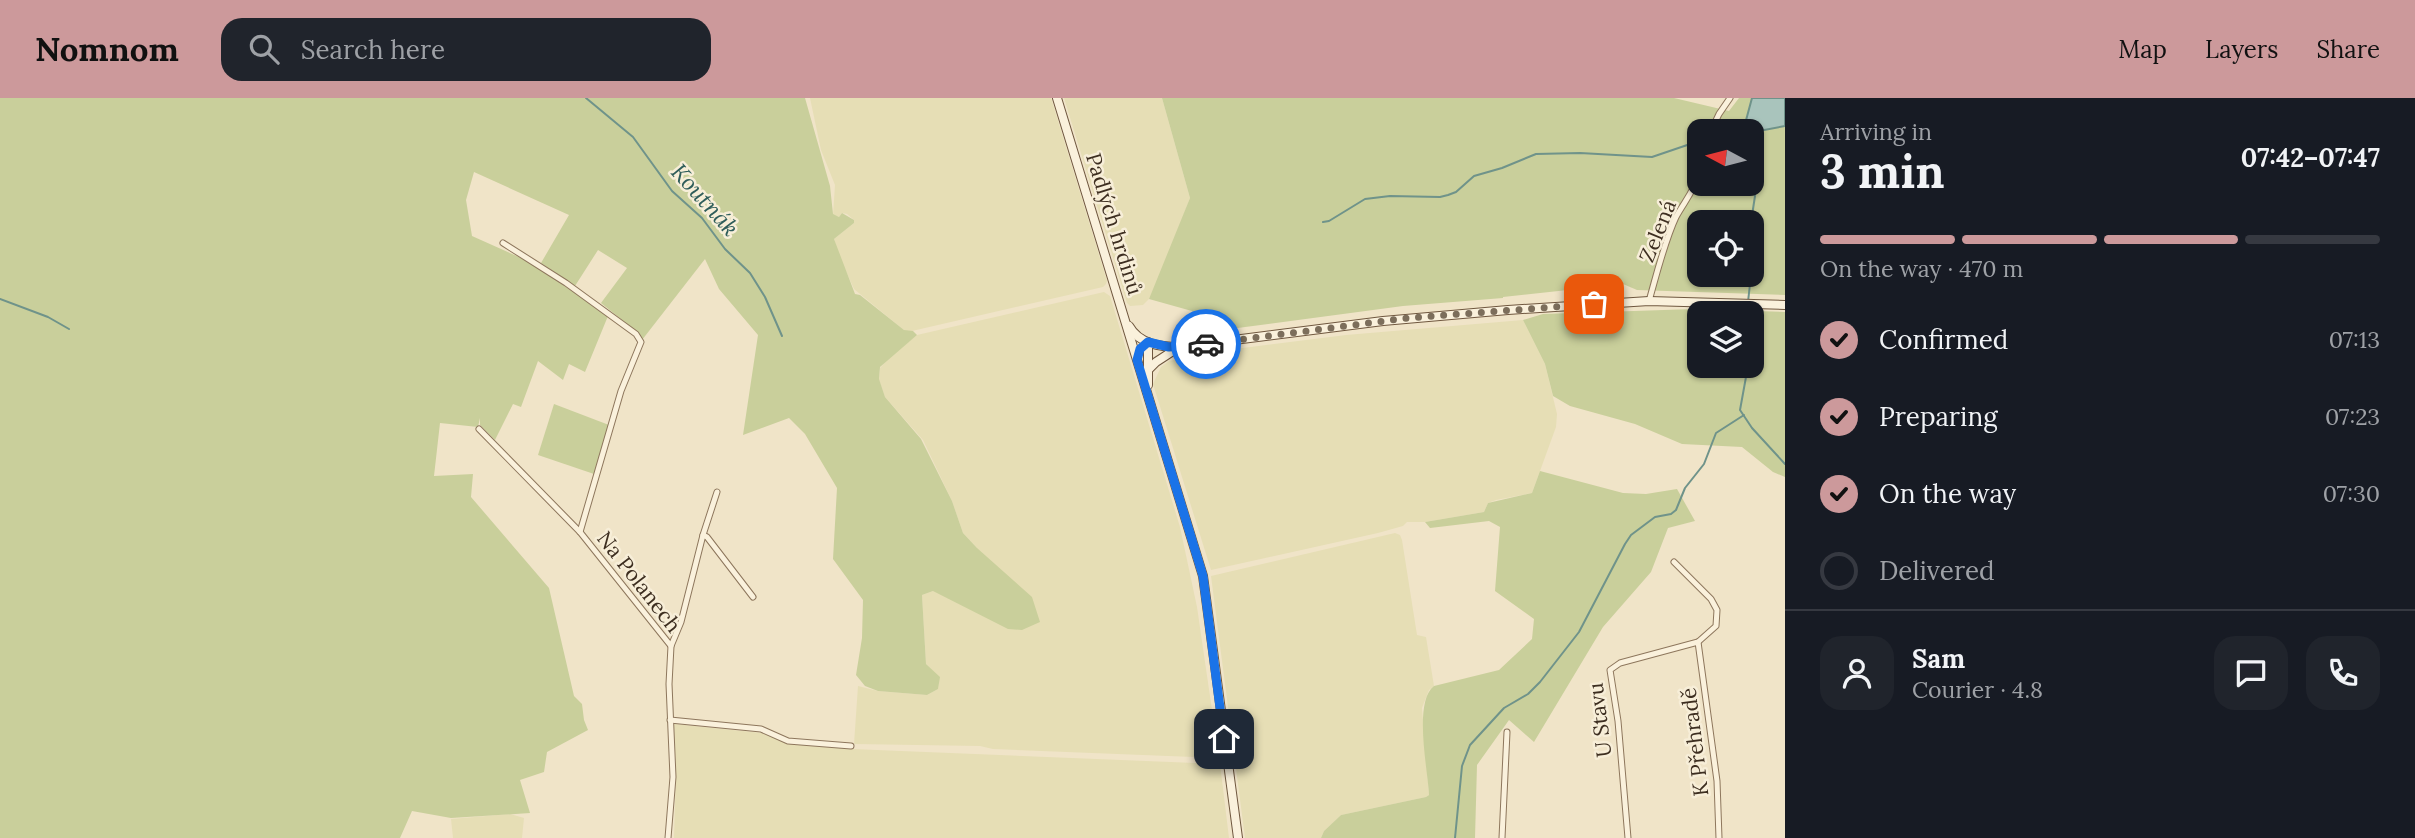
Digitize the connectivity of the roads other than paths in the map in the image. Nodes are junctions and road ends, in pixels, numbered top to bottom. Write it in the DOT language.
graph roads {
  1 [pos="1057,98"];
  2 [pos="1730,98"];
  3 [pos="1716,119"];
  4 [pos="1689,196"];
  5 [pos="503,243"];
  6 [pos="1649,301"];
  7 [pos="1785,304"];
  8 [pos="1125,317"];
  9 [pos="1148,342"];
  10 [pos="1179,347"];
  11 [pos="1137,360"];
  12 [pos="1148,370"];
  13 [pos="1147,391"];
  14 [pos="479,429"];
  15 [pos="717,492"];
  16 [pos="580,532"];
  17 [pos="703,535"];
  18 [pos="1674,562"];
  19 [pos="753,597"];
  20 [pos="1698,642"];
  21 [pos="671,646"];
  22 [pos="670,720"];
  23 [pos="1507,732"];
  24 [pos="851,746"];
  25 [pos="668,838"];
  26 [pos="1238,838"];
  27 [pos="1502,838"];
  28 [pos="1628,838"];
  29 [pos="1719,838"];
  1 -- 8 [label="main road, Padlých hrdinů"];
  2 -- 3 [label="street"];
  4 -- 6 [label="street, Zelená"];
  5 -- 16 [label="street"];
  6 -- 7 [label="main road"];
  6 -- 10 [label="main road"];
  8 -- 9 [label="main road"];
  8 -- 11 [label="main road, Padlých hrdinů"];
  9 -- 10 [label="main road"];
  9 -- 11 [label="main road"];
  9 -- 12 [label="main road, Padlých hrdinů"];
  10 -- 12 [label="main road"];
  11 -- 13 [label="main road, Padlých hrdinů"];
  12 -- 13 [label="main road, Padlých hrdinů"];
  13 -- 26 [label="main road, Padlých hrdinů"];
  14 -- 16 [label="street, Na Polanech"];
  15 -- 17 [label="street"];
  16 -- 21 [label="street, Na Polanech"];
  17 -- 19 [label="street"];
  17 -- 21 [label="street"];
  18 -- 20 [label="street"];
  20 -- 28 [label="street, U Stavu"];
  20 -- 29 [label="street, K Přehradě"];
  21 -- 22 [label="street, Na Polanech"];
  22 -- 24 [label="street"];
  22 -- 25 [label="street, Na Polanech"];
  23 -- 27 [label="street"];
}
